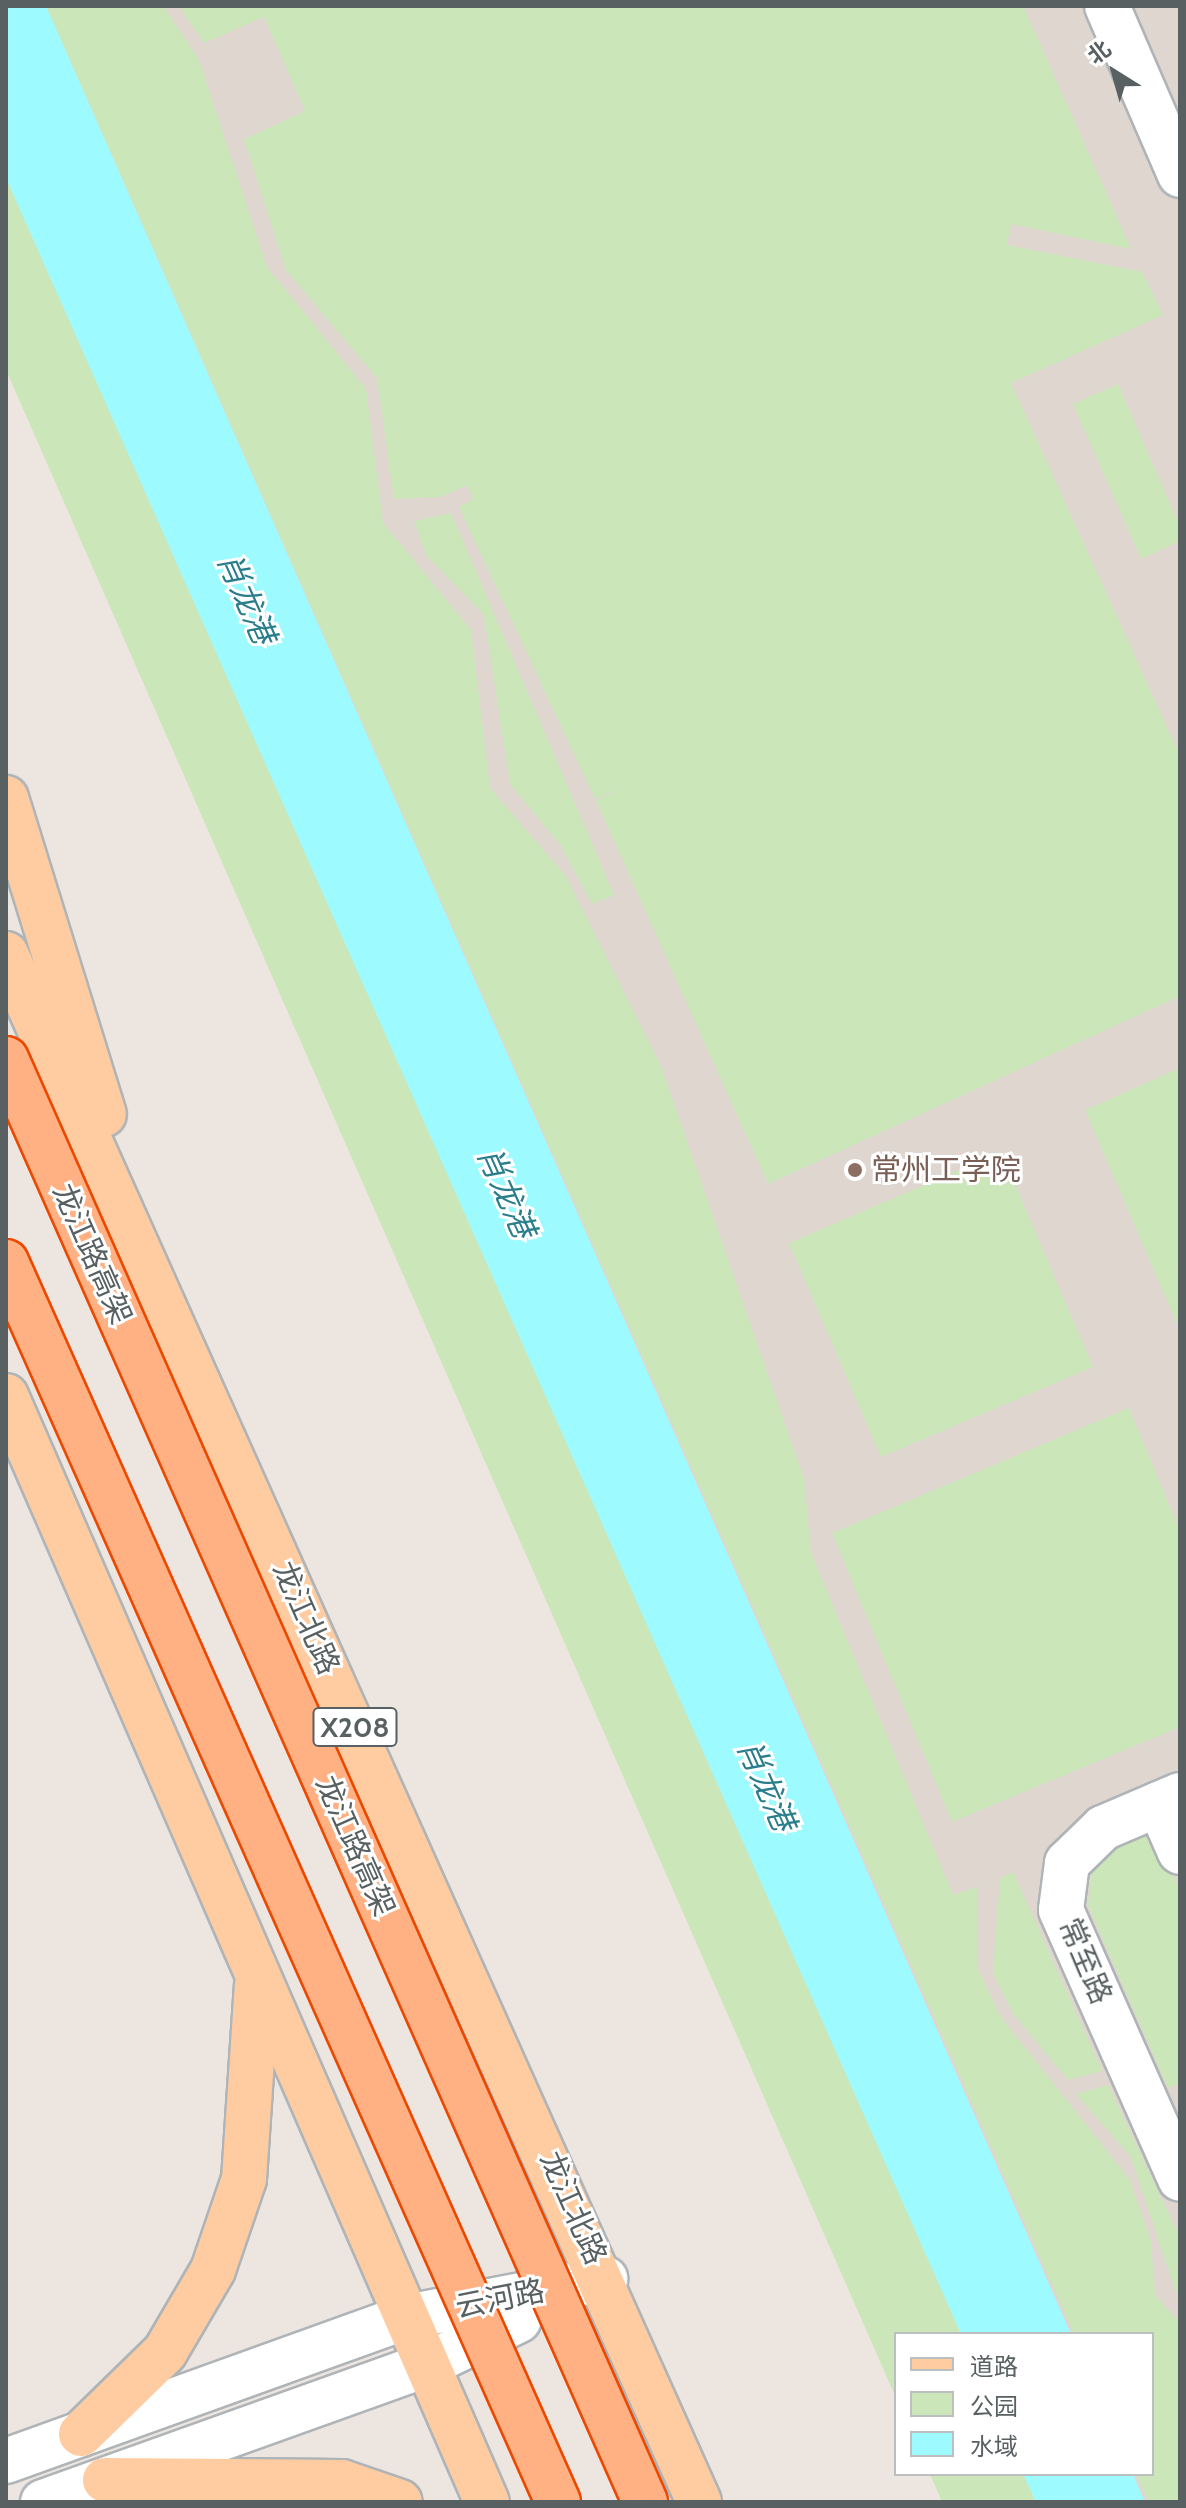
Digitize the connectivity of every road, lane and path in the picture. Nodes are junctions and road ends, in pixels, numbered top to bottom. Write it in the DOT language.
graph roads {
  1 [pos="1107,6"];
  2 [pos="1180,175"];
  3 [pos="6,798"];
  4 [pos="6,954"];
  5 [pos="6,1059"];
  6 [pos="6,1262"];
  7 [pos="159,1292"];
  8 [pos="6,1396"];
  9 [pos="1169,1800"];
  10 [pos="1180,1852"];
  11 [pos="257,1979"];
  12 [pos="1180,2179"];
  13 [pos="605,2279"];
  14 [pos="407,2317"];
  15 [pos="426,2365"];
  16 [pos="67,2440"];
  17 [pos="6,2461"];
  18 [pos="73,2491"];
  19 [pos="400,2502"];
  20 [pos="487,2502"];
  21 [pos="558,2502"];
  22 [pos="645,2502"];
  23 [pos="699,2502"];
  1 -- 2 [label="street"];
  3 -- 7 [label="main road"];
  4 -- 7 [label="main road, 龙江北路 / X208"];
  5 -- 22 [label="highway, 龙江路高架, bridge"];
  6 -- 21 [label="highway, bridge"];
  7 -- 13 [label="main road, 龙江北路 / X208"];
  8 -- 11 [label="main road"];
  9 -- 10 [label="street"];
  9 -- 12 [label="street, 常至路"];
  11 -- 14 [label="main road"];
  11 -- 16 [label="main road"];
  13 -- 14 [label="street, 云河路"];
  13 -- 15 [label="street, 云河路"];
  13 -- 23 [label="main road, 龙江北路 / X208"];
  14 -- 15 [label="main road"];
  14 -- 16 [label="street, 云河路"];
  15 -- 18 [label="street, 云河路"];
  15 -- 20 [label="main road"];
  16 -- 17 [label="street, 云河路"];
  18 -- 19 [label="main road"];
}
